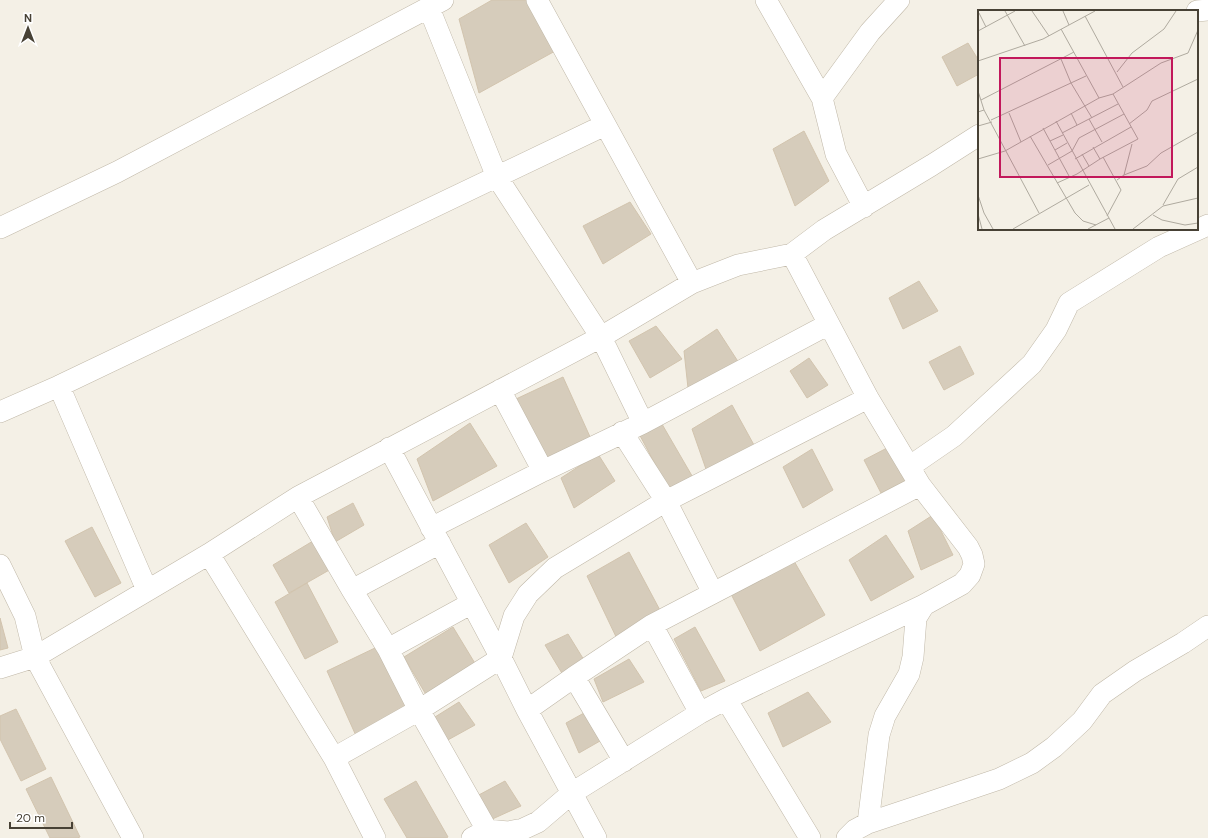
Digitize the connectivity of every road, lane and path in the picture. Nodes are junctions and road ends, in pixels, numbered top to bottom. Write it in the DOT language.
graph roads {
  1 [pos="537,0"];
  2 [pos="766,0"];
  3 [pos="899,0"];
  4 [pos="436,4"];
  5 [pos="1208,10"];
  6 [pos="1198,11"];
  7 [pos="822,98"];
  8 [pos="606,125"];
  9 [pos="978,136"];
  10 [pos="498,177"];
  11 [pos="864,207"];
  12 [pos="1208,225"];
  13 [pos="0,228"];
  14 [pos="1198,229"];
  15 [pos="1197,230"];
  16 [pos="792,254"];
  17 [pos="692,283"];
  18 [pos="829,324"];
  19 [pos="601,337"];
  20 [pos="59,386"];
  21 [pos="500,390"];
  22 [pos="868,398"];
  23 [pos="0,412"];
  24 [pos="643,423"];
  25 [pos="622,432"];
  26 [pos="389,448"];
  27 [pos="909,467"];
  28 [pos="543,471"];
  29 [pos="920,485"];
  30 [pos="298,497"];
  31 [pos="666,501"];
  32 [pos="436,536"];
  33 [pos="209,554"];
  34 [pos="0,565"];
  35 [pos="147,590"];
  36 [pos="352,590"];
  37 [pos="713,593"];
  38 [pos="472,603"];
  39 [pos="924,605"];
  40 [pos="652,625"];
  41 [pos="1208,626"];
  42 [pos="388,649"];
  43 [pos="35,657"];
  44 [pos="501,658"];
  45 [pos="0,668"];
  46 [pos="574,677"];
  47 [pos="726,699"];
  48 [pos="419,710"];
  49 [pos="527,710"];
  50 [pos="700,713"];
  51 [pos="334,758"];
  52 [pos="624,761"];
  53 [pos="572,793"];
  54 [pos="868,822"];
  55 [pos="480,834"];
  56 [pos="133,838"];
  57 [pos="375,838"];
  58 [pos="596,838"];
  59 [pos="810,838"];
  60 [pos="847,838"];
  1 -- 8 [label="street"];
  2 -- 7 [label="street"];
  3 -- 7 [label="street"];
  4 -- 10 [label="street"];
  4 -- 13 [label="street"];
  5 -- 6 [label="street"];
  7 -- 11 [label="street"];
  8 -- 10 [label="street"];
  8 -- 17 [label="street"];
  9 -- 11 [label="street"];
  10 -- 19 [label="street"];
  10 -- 20 [label="street"];
  11 -- 16 [label="street"];
  12 -- 14 [label="street"];
  15 -- 27 [label="street"];
  16 -- 17 [label="street"];
  16 -- 18 [label="street"];
  17 -- 19 [label="street"];
  18 -- 22 [label="street"];
  18 -- 24 [label="street"];
  19 -- 21 [label="street"];
  19 -- 24 [label="street"];
  20 -- 23 [label="street"];
  20 -- 35 [label="street"];
  21 -- 26 [label="street"];
  21 -- 28 [label="street"];
  22 -- 27 [label="street"];
  22 -- 31 [label="street"];
  24 -- 25 [label="street"];
  25 -- 28 [label="street"];
  25 -- 31 [label="street"];
  26 -- 30 [label="street"];
  26 -- 32 [label="street"];
  27 -- 29 [label="street"];
  28 -- 32 [label="street"];
  29 -- 37 [label="street"];
  29 -- 39 [label="street"];
  30 -- 33 [label="street"];
  30 -- 36 [label="street"];
  31 -- 37 [label="street"];
  31 -- 44 [label="street"];
  32 -- 36 [label="street"];
  32 -- 38 [label="street"];
  33 -- 35 [label="street"];
  33 -- 51 [label="street"];
  34 -- 43 [label="street"];
  35 -- 43 [label="street"];
  36 -- 42 [label="street"];
  37 -- 40 [label="street"];
  38 -- 42 [label="street"];
  38 -- 44 [label="street"];
  39 -- 47 [label="street"];
  39 -- 54 [label="street"];
  40 -- 46 [label="street"];
  40 -- 50 [label="street"];
  41 -- 54 [label="street"];
  42 -- 48 [label="street"];
  43 -- 45 [label="street"];
  43 -- 56 [label="street"];
  44 -- 48 [label="street"];
  44 -- 49 [label="street"];
  46 -- 49 [label="street"];
  46 -- 52 [label="street"];
  47 -- 50 [label="street"];
  47 -- 59 [label="street"];
  48 -- 51 [label="street"];
  48 -- 55 [label="street"];
  49 -- 53 [label="street"];
  50 -- 52 [label="street"];
  51 -- 57 [label="street"];
  52 -- 53 [label="street"];
  53 -- 55 [label="street"];
  53 -- 58 [label="street"];
  54 -- 60 [label="street"];
}
